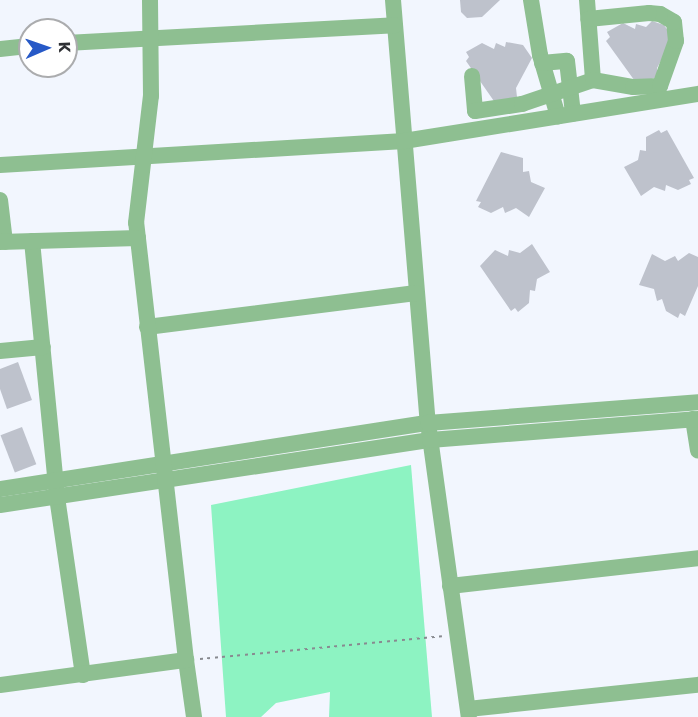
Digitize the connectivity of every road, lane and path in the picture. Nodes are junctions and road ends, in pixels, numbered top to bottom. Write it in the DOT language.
graph roads {
  1 [pos="150,0"];
  2 [pos="393,0"];
  3 [pos="531,0"];
  4 [pos="587,0"];
  5 [pos="612,8"];
  6 [pos="588,19"];
  7 [pos="395,25"];
  8 [pos="153,35"];
  9 [pos="78,42"];
  10 [pos="18,47"];
  11 [pos="0,49"];
  12 [pos="542,63"];
  13 [pos="472,75"];
  14 [pos="594,80"];
  15 [pos="569,87"];
  16 [pos="552,92"];
  17 [pos="698,94"];
  18 [pos="566,115"];
  19 [pos="404,141"];
  20 [pos="143,156"];
  21 [pos="0,165"];
  22 [pos="0,200"];
  23 [pos="138,238"];
  24 [pos="32,240"];
  25 [pos="2,242"];
  26 [pos="416,293"];
  27 [pos="147,327"];
  28 [pos="43,347"];
  29 [pos="0,351"];
  30 [pos="698,402"];
  31 [pos="696,419"];
  32 [pos="428,423"];
  33 [pos="430,440"];
  34 [pos="698,450"];
  35 [pos="166,473"];
  36 [pos="0,489"];
  37 [pos="57,489"];
  38 [pos="0,505"];
  39 [pos="698,558"];
  40 [pos="450,586"];
  41 [pos="457,634"];
  42 [pos="186,660"];
  43 [pos="83,675"];
  44 [pos="0,685"];
  45 [pos="698,685"];
  46 [pos="468,713"];
  47 [pos="194,717"];
  1 -- 8 [label="street"];
  2 -- 7 [label="street"];
  3 -- 12 [label="street"];
  4 -- 6 [label="street"];
  5 -- 6 [label="street"];
  5 -- 14 [label="street"];
  6 -- 14 [label="street"];
  7 -- 8 [label="street"];
  7 -- 19 [label="street"];
  8 -- 9 [label="street"];
  8 -- 20 [label="street"];
  10 -- 11 [label="street"];
  12 -- 15 [label="street"];
  12 -- 16 [label="street"];
  13 -- 16 [label="street"];
  14 -- 15 [label="street"];
  15 -- 16 [label="street"];
  15 -- 18 [label="street"];
  16 -- 18 [label="street"];
  17 -- 18 [label="street"];
  18 -- 19 [label="street"];
  19 -- 20 [label="street"];
  19 -- 26 [label="street"];
  20 -- 21 [label="street"];
  20 -- 23 [label="street"];
  22 -- 25 [label="street"];
  23 -- 24 [label="street"];
  23 -- 27 [label="street"];
  24 -- 25 [label="street"];
  24 -- 28 [label="street"];
  26 -- 27 [label="street"];
  26 -- 32 [label="street"];
  27 -- 35 [label="street"];
  28 -- 29 [label="street"];
  28 -- 37 [label="street"];
  30 -- 32 [label="street"];
  31 -- 33 [label="street"];
  31 -- 34 [label="street"];
  32 -- 33 [label="street"];
  32 -- 35 [label="street"];
  33 -- 35 [label="street"];
  33 -- 40 [label="street"];
  35 -- 37 [label="street"];
  35 -- 42 [label="street"];
  36 -- 37 [label="street"];
  37 -- 38 [label="street"];
  37 -- 43 [label="street"];
  39 -- 40 [label="street"];
  40 -- 41 [label="street"];
  41 -- 42 [label="path"];
  41 -- 46 [label="street"];
  42 -- 43 [label="street"];
  42 -- 47 [label="street"];
  43 -- 44 [label="street"];
  45 -- 46 [label="street"];
}
